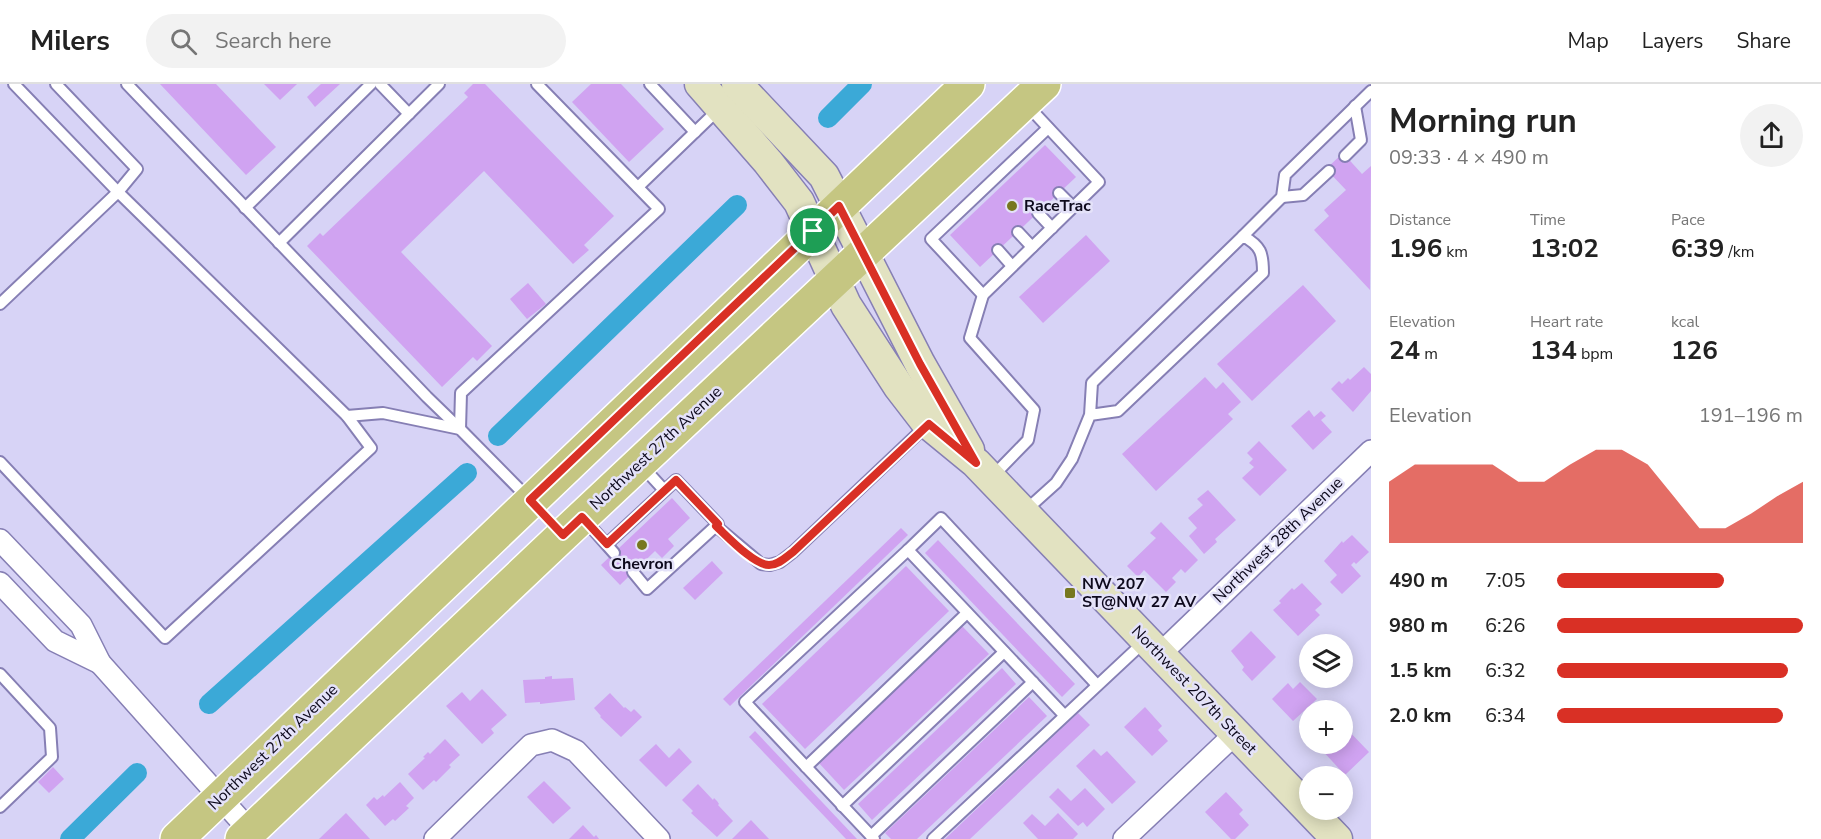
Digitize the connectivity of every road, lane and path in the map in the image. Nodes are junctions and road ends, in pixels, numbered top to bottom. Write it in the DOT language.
graph roads {
  1 [pos="14,84"];
  2 [pos="56,84"];
  3 [pos="127,84"];
  4 [pos="371,84"];
  5 [pos="380,84"];
  6 [pos="440,84"];
  7 [pos="537,84"];
  8 [pos="650,84"];
  9 [pos="700,84"];
  10 [pos="737,84"];
  11 [pos="968,84"];
  12 [pos="1371,91"];
  13 [pos="1035,93"];
  14 [pos="1355,106"];
  15 [pos="720,108"];
  16 [pos="409,114"];
  17 [pos="1048,128"];
  18 [pos="695,132"];
  19 [pos="1346,156"];
  20 [pos="1329,171"];
  21 [pos="638,187"];
  22 [pos="118,192"];
  23 [pos="1059,193"];
  24 [pos="1282,198"];
  25 [pos="839,206"];
  26 [pos="1073,207"];
  27 [pos="245,208"];
  28 [pos="1038,213"];
  29 [pos="1052,228"];
  30 [pos="813,231"];
  31 [pos="1018,232"];
  32 [pos="1243,236"];
  33 [pos="279,243"];
  34 [pos="1032,247"];
  35 [pos="998,250"];
  36 [pos="864,254"];
  37 [pos="1012,266"];
  38 [pos="836,281"];
  39 [pos="983,295"];
  40 [pos="0,304"];
  41 [pos="1090,415"];
  42 [pos="347,416"];
  43 [pos="929,424"];
  44 [pos="460,429"];
  45 [pos="1371,451"];
  46 [pos="0,462"];
  47 [pos="640,463"];
  48 [pos="983,471"];
  49 [pos="664,490"];
  50 [pos="530,500"];
  51 [pos="1023,513"];
  52 [pos="572,526"];
  53 [pos="716,526"];
  54 [pos="0,540"];
  55 [pos="607,544"];
  56 [pos="908,550"];
  57 [pos="615,553"];
  58 [pos="633,572"];
  59 [pos="0,583"];
  60 [pos="968,613"];
  61 [pos="1153,647"];
  62 [pos="1004,651"];
  63 [pos="100,663"];
  64 [pos="2,681"];
  65 [pos="1033,682"];
  66 [pos="1096,685"];
  67 [pos="1064,715"];
  68 [pos="1236,734"];
  69 [pos="806,767"];
  70 [pos="220,799"];
  71 [pos="842,806"];
  72 [pos="0,807"];
  73 [pos="246,835"];
  74 [pos="872,838"];
  75 [pos="177,839"];
  76 [pos="435,839"];
  77 [pos="659,839"];
  78 [pos="933,839"];
  79 [pos="1124,839"];
  80 [pos="1337,839"];
  1 -- 22 [label="lane"];
  2 -- 22 [label="lane"];
  3 -- 27 [label="lane"];
  4 -- 27 [label="lane"];
  5 -- 16 [label="lane"];
  6 -- 16 [label="lane"];
  7 -- 21 [label="lane"];
  8 -- 18 [label="lane"];
  9 -- 15 [label="street, Northwest 207th Street"];
  10 -- 25 [label="street, Northwest 207th Street"];
  11 -- 25 [label="main road, Northwest 27th Avenue"];
  12 -- 14 [label="lane"];
  13 -- 17 [label="lane"];
  13 -- 36 [label="main road, Northwest 27th Avenue"];
  14 -- 19 [label="lane"];
  14 -- 24 [label="lane"];
  15 -- 18 [label="lane"];
  15 -- 30 [label="street, Northwest 207th Street"];
  16 -- 33 [label="lane"];
  17 -- 26 [label="lane"];
  17 -- 39 [label="lane"];
  18 -- 21 [label="lane"];
  20 -- 24 [label="lane"];
  21 -- 44 [label="lane"];
  22 -- 40 [label="lane"];
  22 -- 42 [label="lane"];
  23 -- 26 [label="lane"];
  24 -- 32 [label="lane"];
  25 -- 30 [label="main road, Northwest 27th Avenue"];
  25 -- 36 [label="street, Northwest 207th Street"];
  26 -- 29 [label="lane"];
  27 -- 33 [label="lane"];
  28 -- 29 [label="lane"];
  29 -- 34 [label="lane"];
  30 -- 38 [label="street, Northwest 207th Street"];
  30 -- 50 [label="main road, Northwest 27th Avenue"];
  31 -- 34 [label="lane"];
  32 -- 41 [label="lane"];
  32 -- 41 [label="lane"];
  33 -- 44 [label="lane"];
  34 -- 37 [label="lane"];
  35 -- 37 [label="lane"];
  36 -- 38 [label="main road, Northwest 27th Avenue"];
  36 -- 48 [label="street, Northwest 207th Street"];
  37 -- 39 [label="lane"];
  38 -- 43 [label="street, Northwest 207th Street"];
  38 -- 47 [label="main road, Northwest 27th Avenue"];
  39 -- 48 [label="lane"];
  41 -- 51 [label="lane"];
  42 -- 44 [label="lane"];
  42 -- 46 [label="lane"];
  43 -- 48 [label="street, Northwest 207th Street"];
  43 -- 53 [label="lane"];
  44 -- 50 [label="lane"];
  45 -- 61 [label="street, Northwest 28th Avenue"];
  47 -- 49 [label="lane"];
  47 -- 52 [label="main road, Northwest 27th Avenue"];
  48 -- 51 [label="street, Northwest 207th Street"];
  49 -- 53 [label="lane"];
  49 -- 55 [label="lane"];
  50 -- 52 [label="main road"];
  50 -- 70 [label="main road, Northwest 27th Avenue"];
  51 -- 61 [label="street, Northwest 207th Street"];
  52 -- 55 [label="lane"];
  52 -- 73 [label="main road, Northwest 27th Avenue"];
  53 -- 58 [label="lane"];
  54 -- 63 [label="street"];
  55 -- 57 [label="lane"];
  56 -- 60 [label="lane"];
  56 -- 66 [label="lane"];
  56 -- 69 [label="lane"];
  59 -- 63 [label="street"];
  60 -- 62 [label="lane"];
  60 -- 69 [label="lane"];
  61 -- 66 [label="lane"];
  61 -- 68 [label="street, Northwest 207th Street"];
  62 -- 65 [label="lane"];
  62 -- 71 [label="lane"];
  63 -- 70 [label="street"];
  64 -- 72 [label="lane"];
  65 -- 67 [label="lane"];
  65 -- 74 [label="lane"];
  66 -- 67 [label="lane"];
  67 -- 78 [label="lane"];
  68 -- 79 [label="street"];
  68 -- 80 [label="street, Northwest 207th Street"];
  69 -- 71 [label="lane"];
  70 -- 73 [label="street"];
  70 -- 75 [label="main road, Northwest 27th Avenue"];
  71 -- 74 [label="lane"];
  76 -- 77 [label="street"];
}
